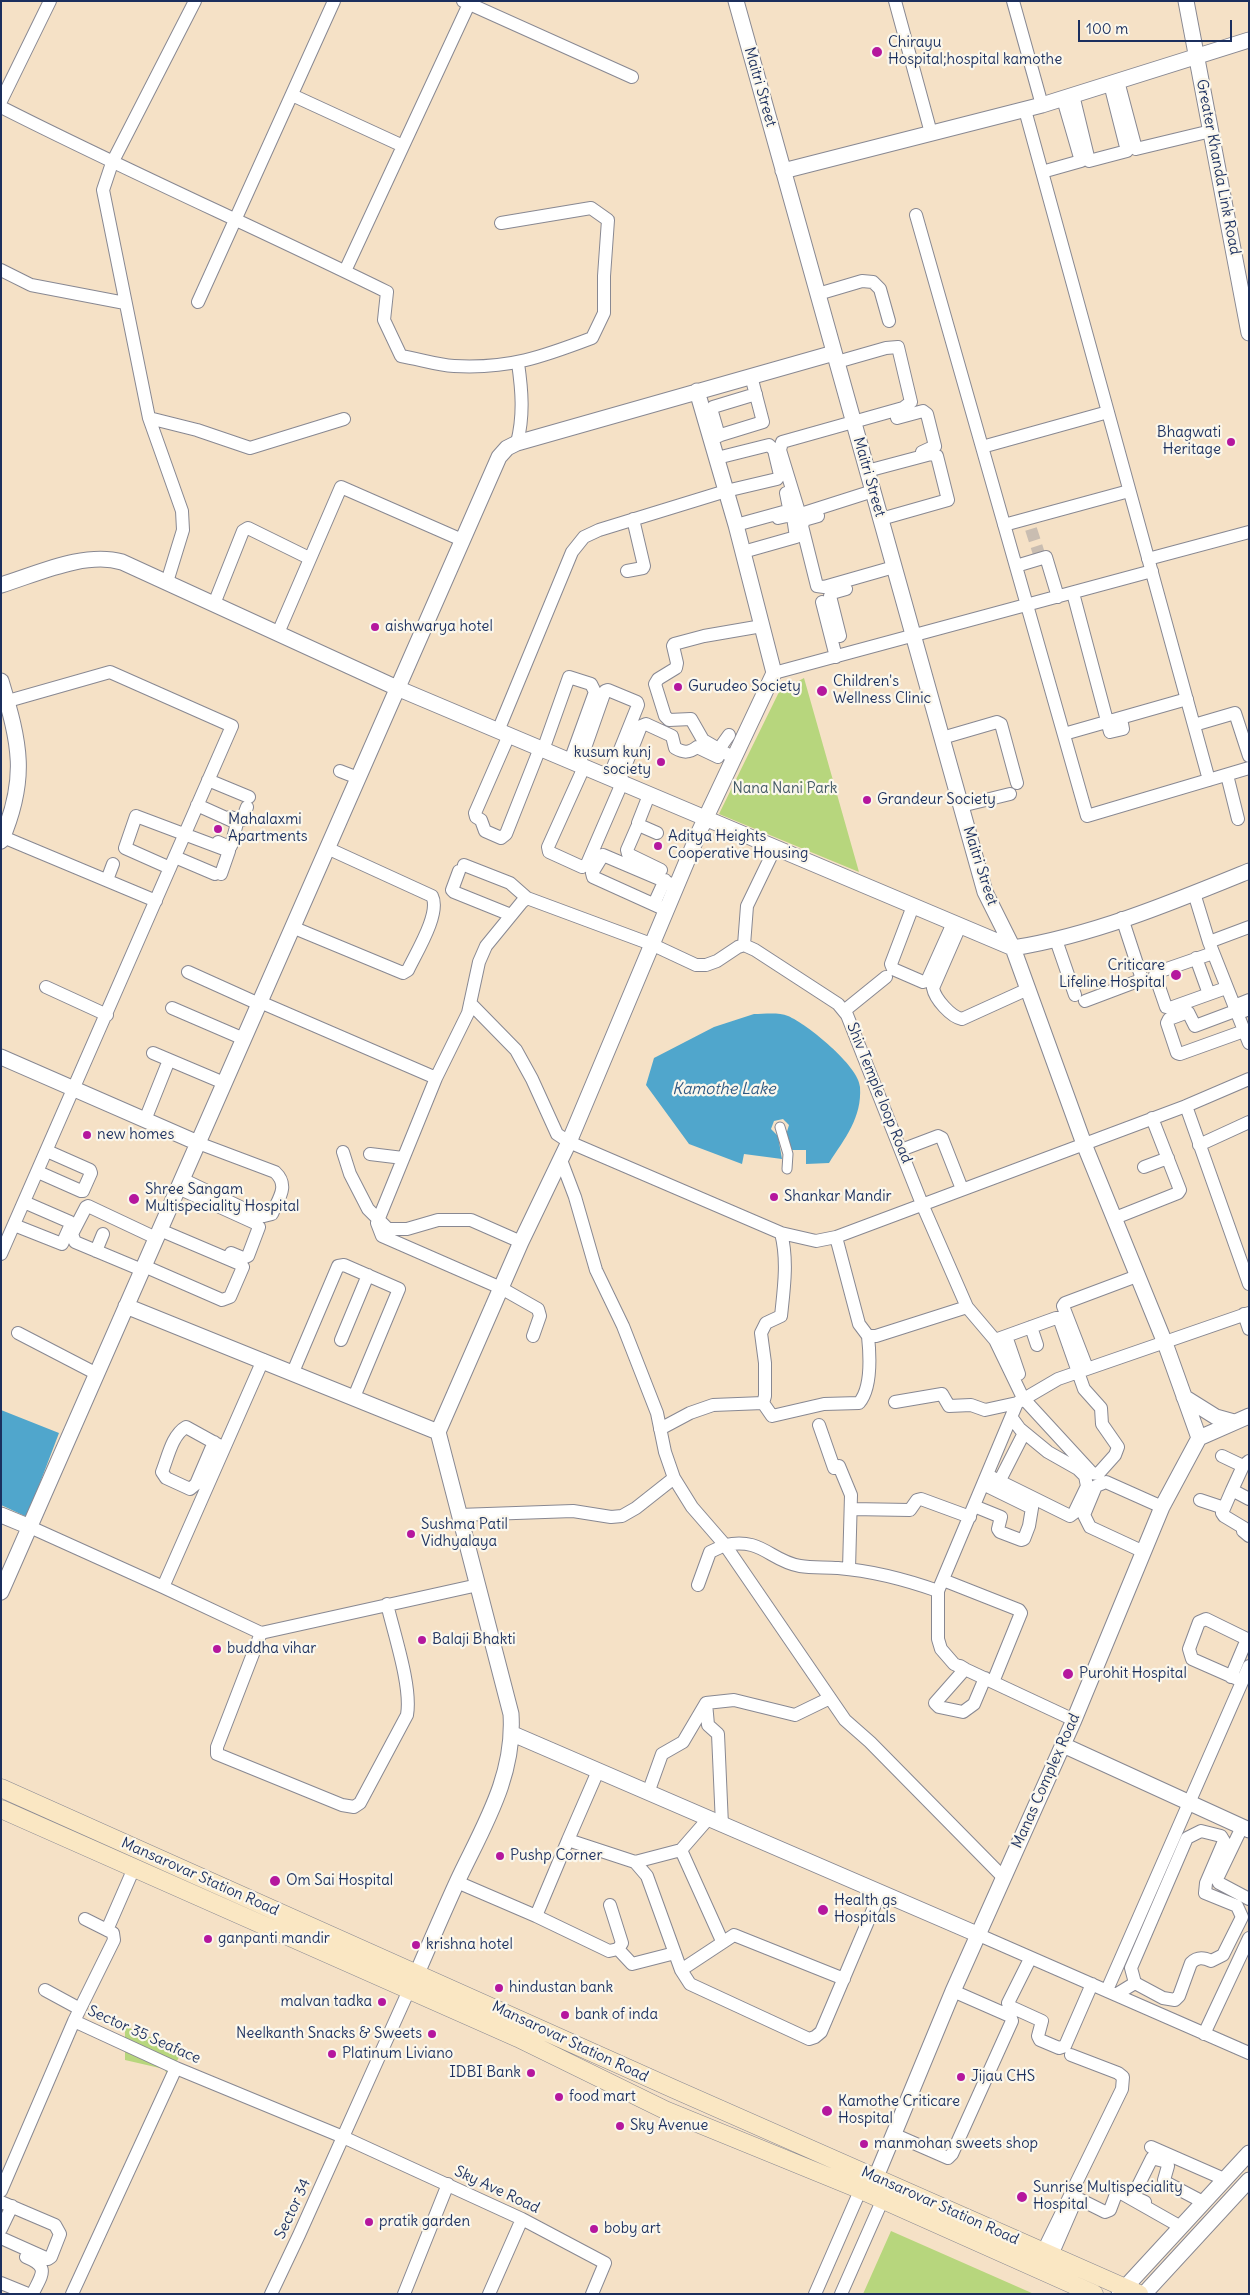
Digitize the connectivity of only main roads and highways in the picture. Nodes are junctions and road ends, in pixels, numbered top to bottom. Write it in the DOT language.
graph roads {
  1 [pos="1,1788"];
  2 [pos="1,1809"];
  3 [pos="158,1858"];
  4 [pos="150,1875"];
  5 [pos="674,2090"];
  6 [pos="665,2110"];
  7 [pos="1128,2292"];
  8 [pos="1094,2294"];
  1 -- 3 [label="main road, Mansarovar Station Road"];
  2 -- 4 [label="main road, Mansarovar Station Road"];
  3 -- 4 [label="main road"];
  3 -- 5 [label="main road, Mansarovar Station Road"];
  4 -- 6 [label="main road, Mansarovar Station Road"];
  5 -- 6 [label="main road"];
  5 -- 7 [label="main road, Mansarovar Station Road"];
  6 -- 8 [label="main road, Mansarovar Station Road"];
}
